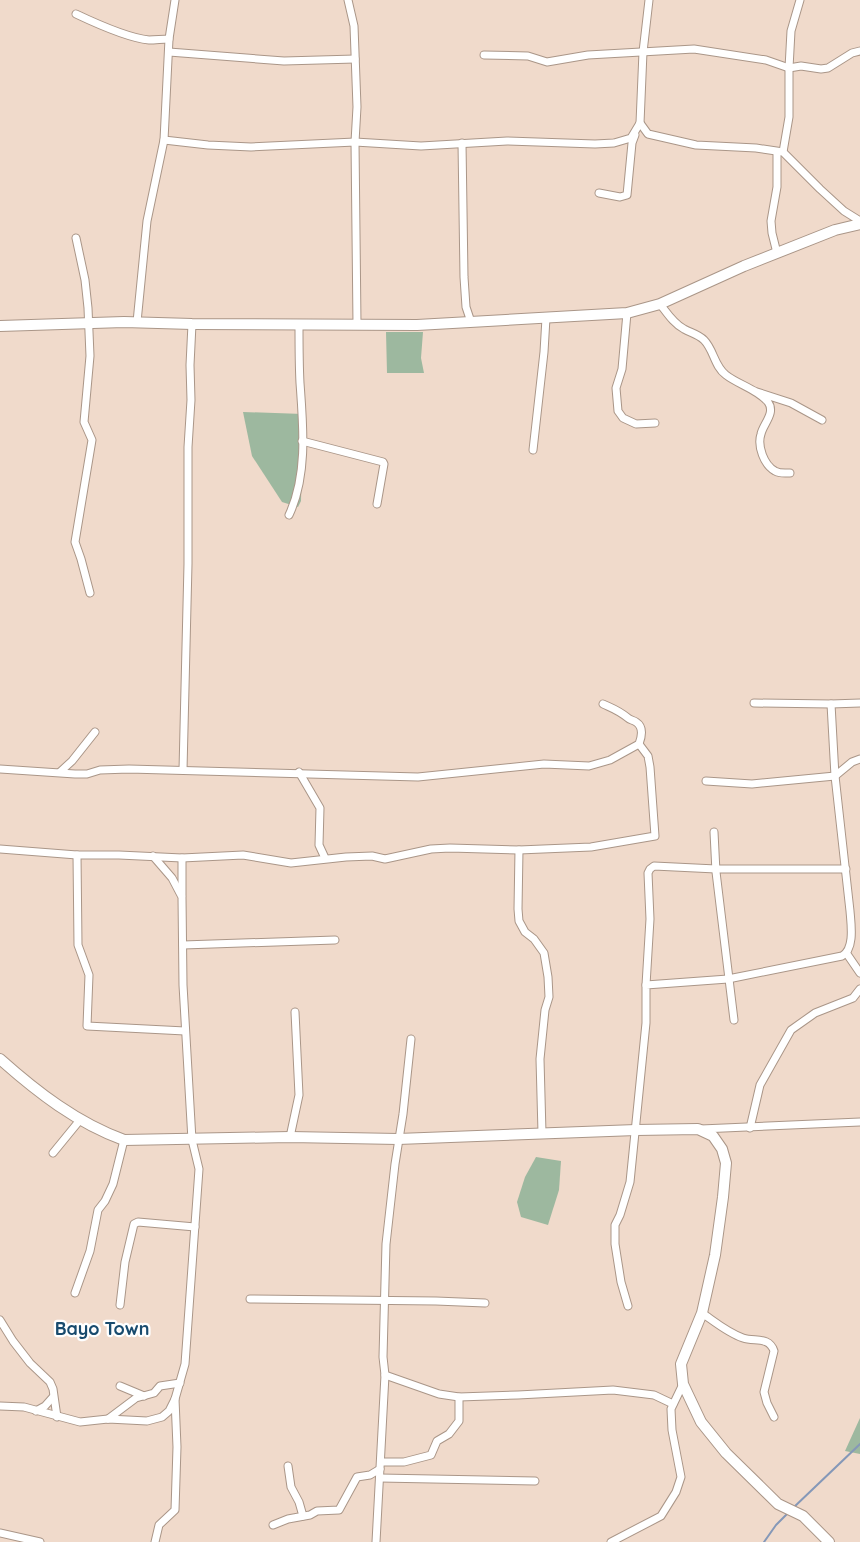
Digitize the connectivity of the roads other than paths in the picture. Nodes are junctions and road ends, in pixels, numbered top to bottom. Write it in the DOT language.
graph roads {
  1 [pos="176,0"];
  2 [pos="348,0"];
  3 [pos="649,0"];
  4 [pos="800,0"];
  5 [pos="76,14"];
  6 [pos="169,39"];
  7 [pos="860,51"];
  8 [pos="169,52"];
  9 [pos="643,52"];
  10 [pos="484,55"];
  11 [pos="355,59"];
  12 [pos="788,68"];
  13 [pos="640,123"];
  14 [pos="164,140"];
  15 [pos="355,142"];
  16 [pos="462,143"];
  17 [pos="780,152"];
  18 [pos="599,193"];
  19 [pos="860,222"];
  20 [pos="76,238"];
  21 [pos="777,253"];
  22 [pos="660,304"];
  23 [pos="627,313"];
  24 [pos="546,318"];
  25 [pos="137,322"];
  26 [pos="471,322"];
  27 [pos="89,324"];
  28 [pos="192,324"];
  29 [pos="357,324"];
  30 [pos="299,325"];
  31 [pos="0,326"];
  32 [pos="755,391"];
  33 [pos="822,420"];
  34 [pos="655,423"];
  35 [pos="302,441"];
  36 [pos="533,450"];
  37 [pos="790,473"];
  38 [pos="377,504"];
  39 [pos="289,515"];
  40 [pos="90,593"];
  41 [pos="860,702"];
  42 [pos="754,703"];
  43 [pos="603,704"];
  44 [pos="831,704"];
  45 [pos="95,732"];
  46 [pos="639,744"];
  47 [pos="860,759"];
  48 [pos="0,769"];
  49 [pos="183,770"];
  50 [pos="60,772"];
  51 [pos="299,772"];
  52 [pos="835,776"];
  53 [pos="706,781"];
  54 [pos="714,832"];
  55 [pos="0,849"];
  56 [pos="519,850"];
  57 [pos="77,855"];
  58 [pos="153,856"];
  59 [pos="182,858"];
  60 [pos="325,858"];
  61 [pos="716,869"];
  62 [pos="846,870"];
  63 [pos="182,897"];
  64 [pos="335,940"];
  65 [pos="183,946"];
  66 [pos="847,954"];
  67 [pos="860,973"];
  68 [pos="728,980"];
  69 [pos="646,985"];
  70 [pos="860,989"];
  71 [pos="295,1012"];
  72 [pos="734,1020"];
  73 [pos="185,1031"];
  74 [pos="411,1040"];
  75 [pos="0,1059"];
  76 [pos="80,1120"];
  77 [pos="860,1122"];
  78 [pos="750,1128"];
  79 [pos="698,1129"];
  80 [pos="636,1130"];
  81 [pos="542,1133"];
  82 [pos="290,1137"];
  83 [pos="398,1138"];
  84 [pos="124,1140"];
  85 [pos="192,1140"];
  86 [pos="53,1153"];
  87 [pos="195,1227"];
  88 [pos="75,1293"];
  89 [pos="250,1299"];
  90 [pos="386,1300"];
  91 [pos="485,1304"];
  92 [pos="120,1305"];
  93 [pos="628,1306"];
  94 [pos="702,1313"];
  95 [pos="0,1320"];
  96 [pos="385,1375"];
  97 [pos="180,1383"];
  98 [pos="683,1384"];
  99 [pos="120,1386"];
  100 [pos="145,1396"];
  101 [pos="53,1397"];
  102 [pos="460,1397"];
  103 [pos="175,1399"];
  104 [pos="673,1404"];
  105 [pos="0,1406"];
  106 [pos="36,1410"];
  107 [pos="57,1416"];
  108 [pos="774,1417"];
  109 [pos="108,1419"];
  110 [pos="380,1465"];
  111 [pos="288,1466"];
  112 [pos="380,1478"];
  113 [pos="535,1481"];
  114 [pos="303,1516"];
  115 [pos="273,1525"];
  116 [pos="0,1533"];
  117 [pos="40,1542"];
  118 [pos="155,1542"];
  119 [pos="376,1542"];
  120 [pos="611,1542"];
  121 [pos="829,1542"];
  1 -- 6 [label="street"];
  2 -- 11 [label="street"];
  3 -- 9 [label="street"];
  4 -- 12 [label="street"];
  5 -- 6 [label="street"];
  6 -- 8 [label="street"];
  7 -- 12 [label="street"];
  8 -- 11 [label="street"];
  8 -- 14 [label="street"];
  9 -- 10 [label="street"];
  9 -- 12 [label="street"];
  9 -- 13 [label="street"];
  11 -- 15 [label="street"];
  12 -- 17 [label="street"];
  13 -- 16 [label="street"];
  13 -- 17 [label="street"];
  13 -- 18 [label="street"];
  14 -- 15 [label="street"];
  14 -- 25 [label="street"];
  15 -- 16 [label="street"];
  15 -- 29 [label="street"];
  16 -- 26 [label="street"];
  17 -- 19 [label="street"];
  17 -- 21 [label="street"];
  19 -- 21 [label="main road"];
  20 -- 27 [label="street"];
  21 -- 22 [label="main road"];
  22 -- 23 [label="main road"];
  22 -- 32 [label="street"];
  23 -- 24 [label="main road"];
  23 -- 34 [label="street"];
  24 -- 26 [label="main road"];
  24 -- 36 [label="street"];
  25 -- 27 [label="main road"];
  25 -- 28 [label="main road"];
  26 -- 29 [label="main road"];
  27 -- 31 [label="main road"];
  27 -- 40 [label="street"];
  28 -- 30 [label="main road"];
  28 -- 49 [label="street"];
  29 -- 30 [label="main road"];
  30 -- 35 [label="street"];
  32 -- 33 [label="street"];
  32 -- 37 [label="street"];
  35 -- 38 [label="street"];
  35 -- 39 [label="street"];
  41 -- 44 [label="street"];
  42 -- 44 [label="street"];
  43 -- 46 [label="street"];
  44 -- 52 [label="street"];
  45 -- 50 [label="street"];
  46 -- 51 [label="street"];
  46 -- 56 [label="street"];
  47 -- 52 [label="street"];
  48 -- 50 [label="street"];
  49 -- 50 [label="street"];
  49 -- 51 [label="street"];
  51 -- 60 [label="street"];
  52 -- 53 [label="street"];
  52 -- 62 [label="street"];
  54 -- 61 [label="street"];
  55 -- 57 [label="street"];
  56 -- 60 [label="street"];
  56 -- 81 [label="street"];
  57 -- 58 [label="street"];
  57 -- 73 [label="street"];
  58 -- 59 [label="street"];
  58 -- 63 [label="street"];
  59 -- 60 [label="street"];
  59 -- 63 [label="street"];
  61 -- 62 [label="street"];
  61 -- 68 [label="street"];
  61 -- 69 [label="street"];
  62 -- 66 [label="street"];
  63 -- 65 [label="street"];
  64 -- 65 [label="street"];
  65 -- 73 [label="street"];
  66 -- 67 [label="street"];
  66 -- 68 [label="street"];
  68 -- 69 [label="street"];
  68 -- 72 [label="street"];
  69 -- 80 [label="street"];
  70 -- 78 [label="street"];
  71 -- 82 [label="street"];
  73 -- 85 [label="street"];
  74 -- 83 [label="street"];
  75 -- 76 [label="main road"];
  76 -- 84 [label="main road"];
  76 -- 86 [label="street"];
  77 -- 78 [label="street"];
  78 -- 79 [label="street"];
  79 -- 80 [label="main road"];
  79 -- 94 [label="main road"];
  80 -- 81 [label="main road"];
  80 -- 93 [label="street"];
  81 -- 83 [label="main road"];
  82 -- 83 [label="main road"];
  82 -- 85 [label="main road"];
  83 -- 90 [label="street"];
  84 -- 85 [label="main road"];
  84 -- 88 [label="street"];
  85 -- 87 [label="street"];
  87 -- 92 [label="street"];
  87 -- 97 [label="street"];
  89 -- 90 [label="street"];
  90 -- 91 [label="street"];
  90 -- 96 [label="street"];
  94 -- 98 [label="main road"];
  94 -- 108 [label="street"];
  95 -- 101 [label="street"];
  96 -- 102 [label="street"];
  96 -- 110 [label="street"];
  97 -- 100 [label="street"];
  97 -- 103 [label="street"];
  98 -- 104 [label="street"];
  98 -- 121 [label="main road"];
  99 -- 100 [label="street"];
  100 -- 109 [label="street"];
  101 -- 106 [label="street"];
  101 -- 107 [label="street"];
  102 -- 104 [label="street"];
  102 -- 110 [label="street"];
  103 -- 109 [label="street"];
  103 -- 118 [label="street"];
  104 -- 120 [label="street"];
  105 -- 106 [label="street"];
  106 -- 107 [label="street"];
  107 -- 109 [label="street"];
  110 -- 112 [label="street"];
  110 -- 114 [label="street"];
  111 -- 114 [label="street"];
  112 -- 113 [label="street"];
  112 -- 119 [label="street"];
  114 -- 115 [label="street"];
  116 -- 117 [label="street"];
}
